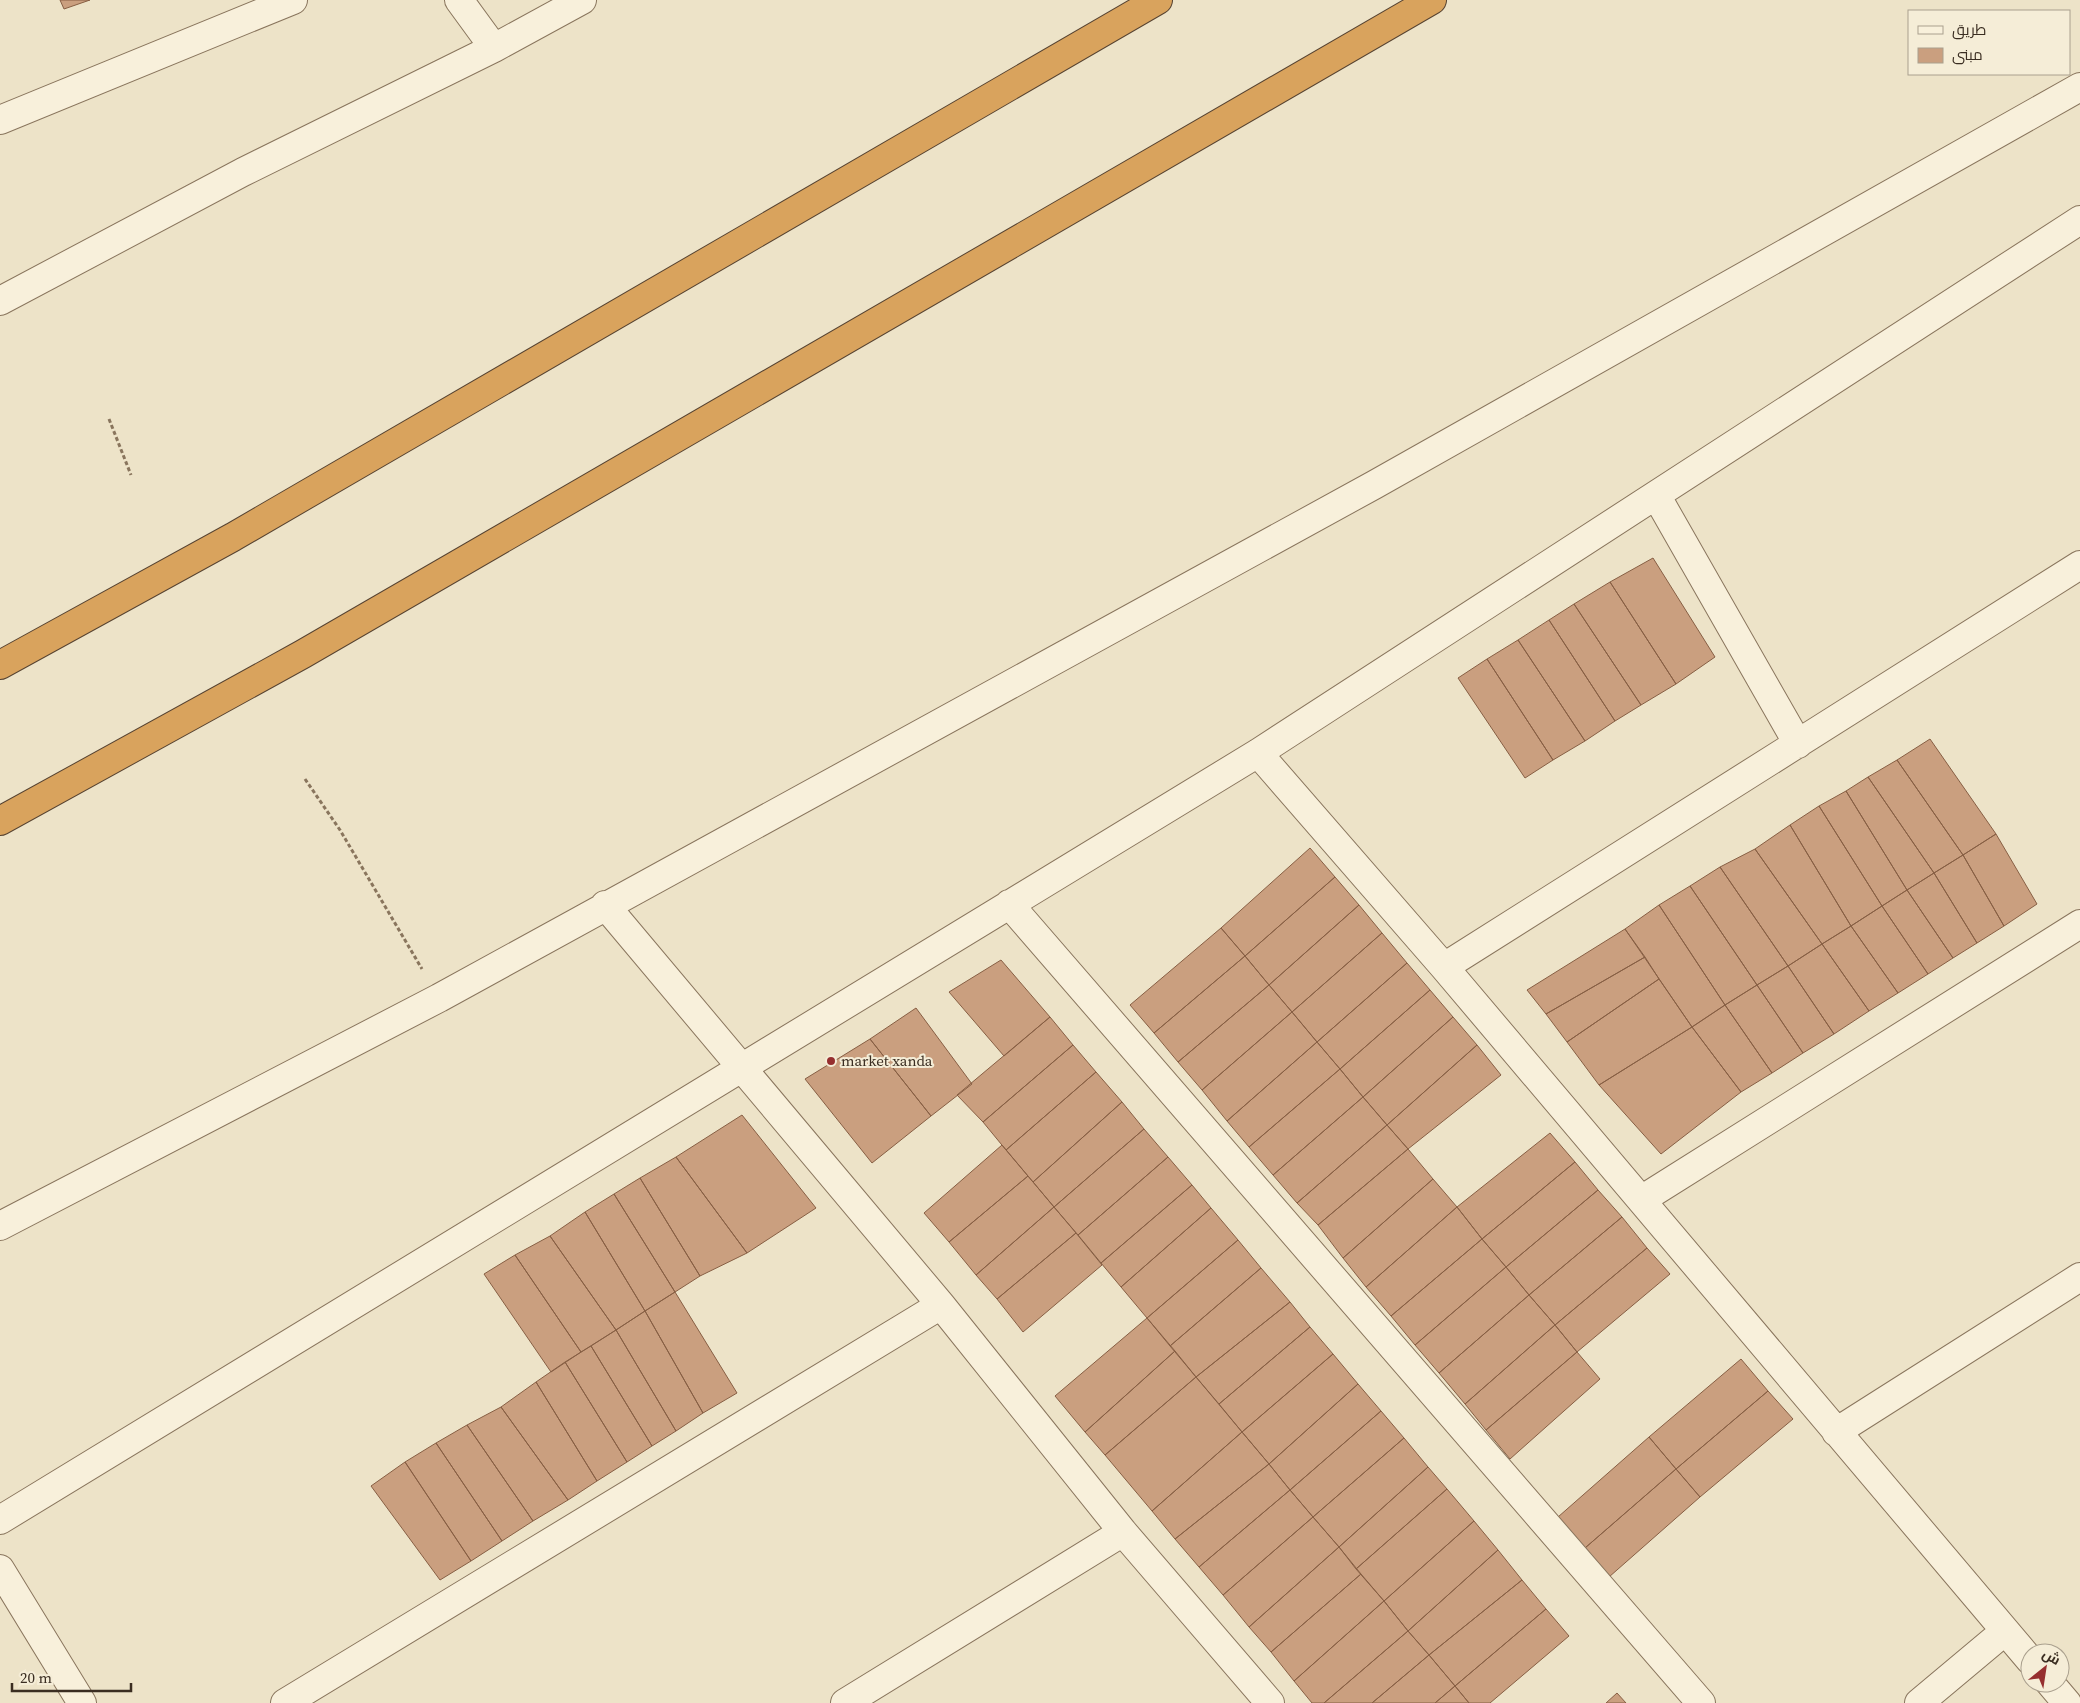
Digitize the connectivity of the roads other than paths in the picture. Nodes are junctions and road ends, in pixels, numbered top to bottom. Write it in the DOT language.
graph roads {
  1 [pos="293,0"];
  2 [pos="459,0"];
  3 [pos="582,0"];
  4 [pos="1158,0"];
  5 [pos="1432,0"];
  6 [pos="494,48"];
  7 [pos="2080,87"];
  8 [pos="0,120"];
  9 [pos="2080,220"];
  10 [pos="0,301"];
  11 [pos="1656,495"];
  12 [pos="2080,565"];
  13 [pos="0,665"];
  14 [pos="1798,744"];
  15 [pos="1258,753"];
  16 [pos="0,821"];
  17 [pos="1009,904"];
  18 [pos="605,906"];
  19 [pos="2080,924"];
  20 [pos="1444,968"];
  21 [pos="742,1068"];
  22 [pos="1641,1200"];
  23 [pos="0,1226"];
  24 [pos="2080,1277"];
  25 [pos="941,1305"];
  26 [pos="1836,1432"];
  27 [pos="0,1520"];
  28 [pos="1123,1532"];
  29 [pos="0,1569"];
  30 [pos="2005,1631"];
  31 [pos="2020,1648"];
  32 [pos="2058,1693"];
  33 [pos="851,1702"];
  34 [pos="82,1703"];
  35 [pos="285,1703"];
  36 [pos="1270,1703"];
  37 [pos="1700,1703"];
  38 [pos="1919,1703"];
  39 [pos="2067,1703"];
  1 -- 8 [label="street"];
  2 -- 6 [label="street"];
  3 -- 6 [label="street"];
  4 -- 13 [label="highway"];
  5 -- 16 [label="highway"];
  6 -- 10 [label="street"];
  7 -- 18 [label="street"];
  9 -- 11 [label="street"];
  11 -- 14 [label="street"];
  11 -- 15 [label="street"];
  12 -- 14 [label="street"];
  14 -- 20 [label="street"];
  15 -- 17 [label="street"];
  15 -- 20 [label="street"];
  17 -- 21 [label="street"];
  17 -- 37 [label="street"];
  18 -- 21 [label="street"];
  18 -- 23 [label="street"];
  19 -- 22 [label="street"];
  20 -- 22 [label="street"];
  21 -- 25 [label="street"];
  21 -- 27 [label="street"];
  22 -- 26 [label="street"];
  24 -- 26 [label="street"];
  25 -- 28 [label="street"];
  25 -- 35 [label="street"];
  26 -- 30 [label="street"];
  28 -- 33 [label="street"];
  28 -- 36 [label="street"];
  29 -- 34 [label="street"];
  30 -- 31 [label="street"];
  30 -- 38 [label="street"];
  32 -- 39 [label="street"];
}
